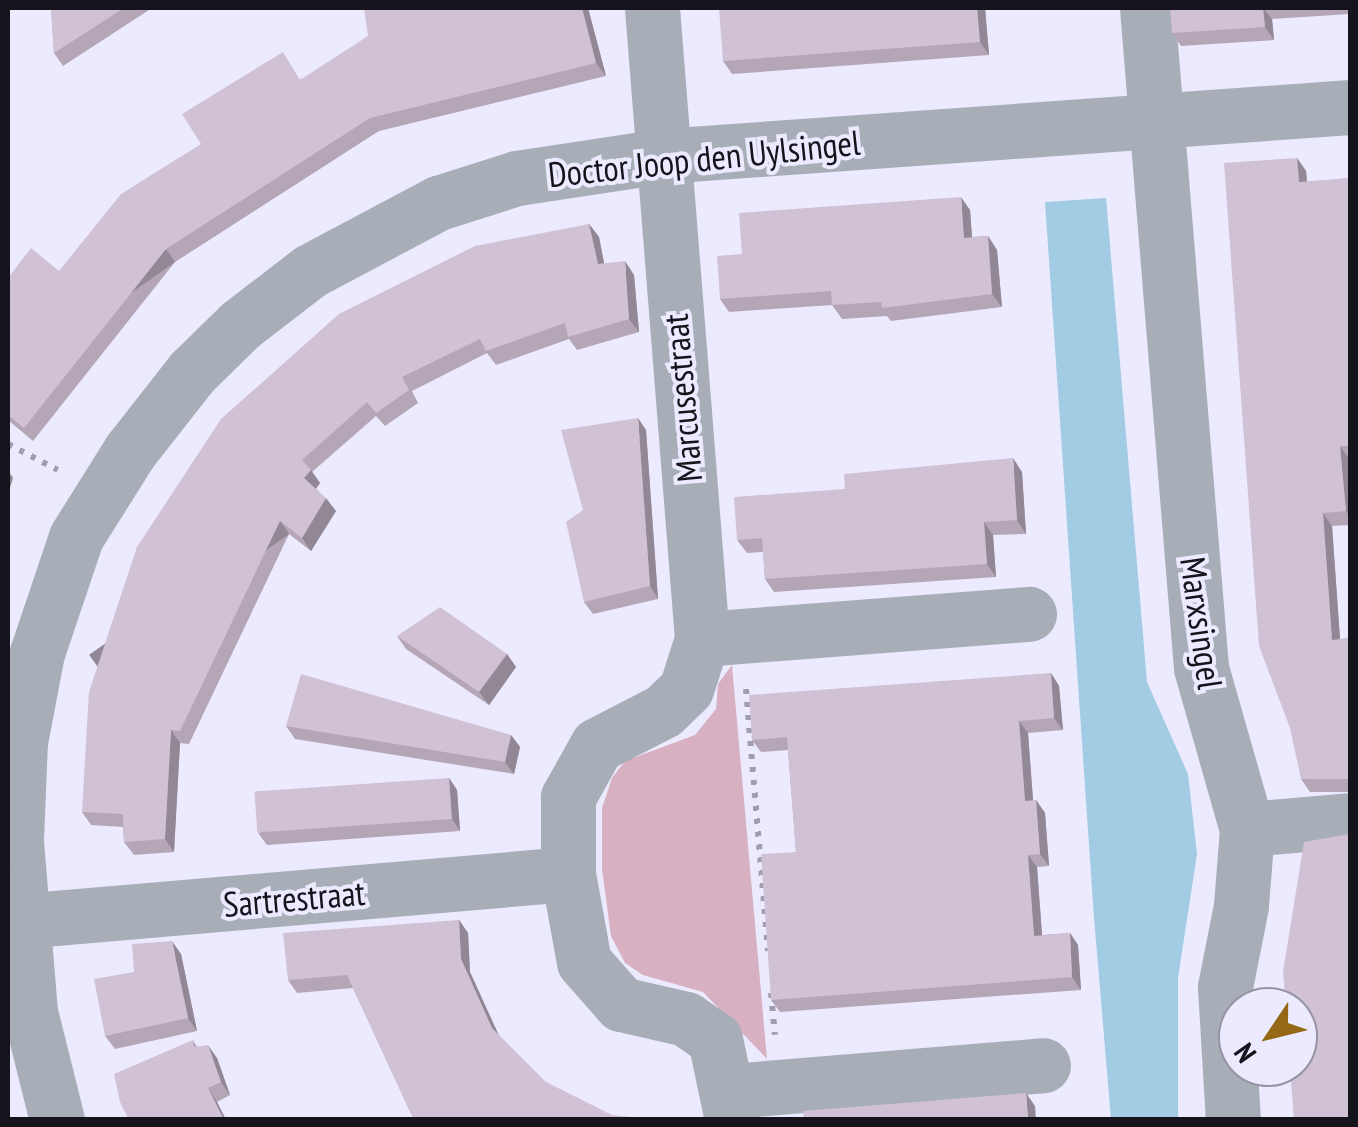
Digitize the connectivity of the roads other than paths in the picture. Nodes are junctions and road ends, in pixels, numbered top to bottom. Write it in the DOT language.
graph roads {
  1 [pos="652,8"];
  2 [pos="1147,8"];
  3 [pos="1350,107"];
  4 [pos="1157,121"];
  5 [pos="662,156"];
  6 [pos="1029,614"];
  7 [pos="721,638"];
  8 [pos="1350,820"];
  9 [pos="1247,829"];
  10 [pos="568,874"];
  11 [pos="20,921"];
  12 [pos="1043,1065"];
  13 [pos="747,1099"];
  14 [pos="38,1105"];
  15 [pos="1233,1120"];
  1 -- 5 [label="street, Marcusestraat"];
  2 -- 4 [label="street, Marxsingel"];
  3 -- 4 [label="street, Doctor Joop den Uylsingel"];
  4 -- 5 [label="street, Doctor Joop den Uylsingel"];
  4 -- 9 [label="street, Marxsingel"];
  5 -- 7 [label="street, Marcusestraat"];
  5 -- 11 [label="street, Doctor Joop den Uylsingel"];
  6 -- 7 [label="street"];
  7 -- 10 [label="street, Marcusestraat"];
  8 -- 9 [label="street"];
  9 -- 15 [label="street, Marxsingel"];
  10 -- 11 [label="street, Sartrestraat"];
  10 -- 13 [label="street, Marcusestraat"];
  11 -- 14 [label="street, Doctor Joop den Uylsingel"];
  12 -- 13 [label="street"];
}
